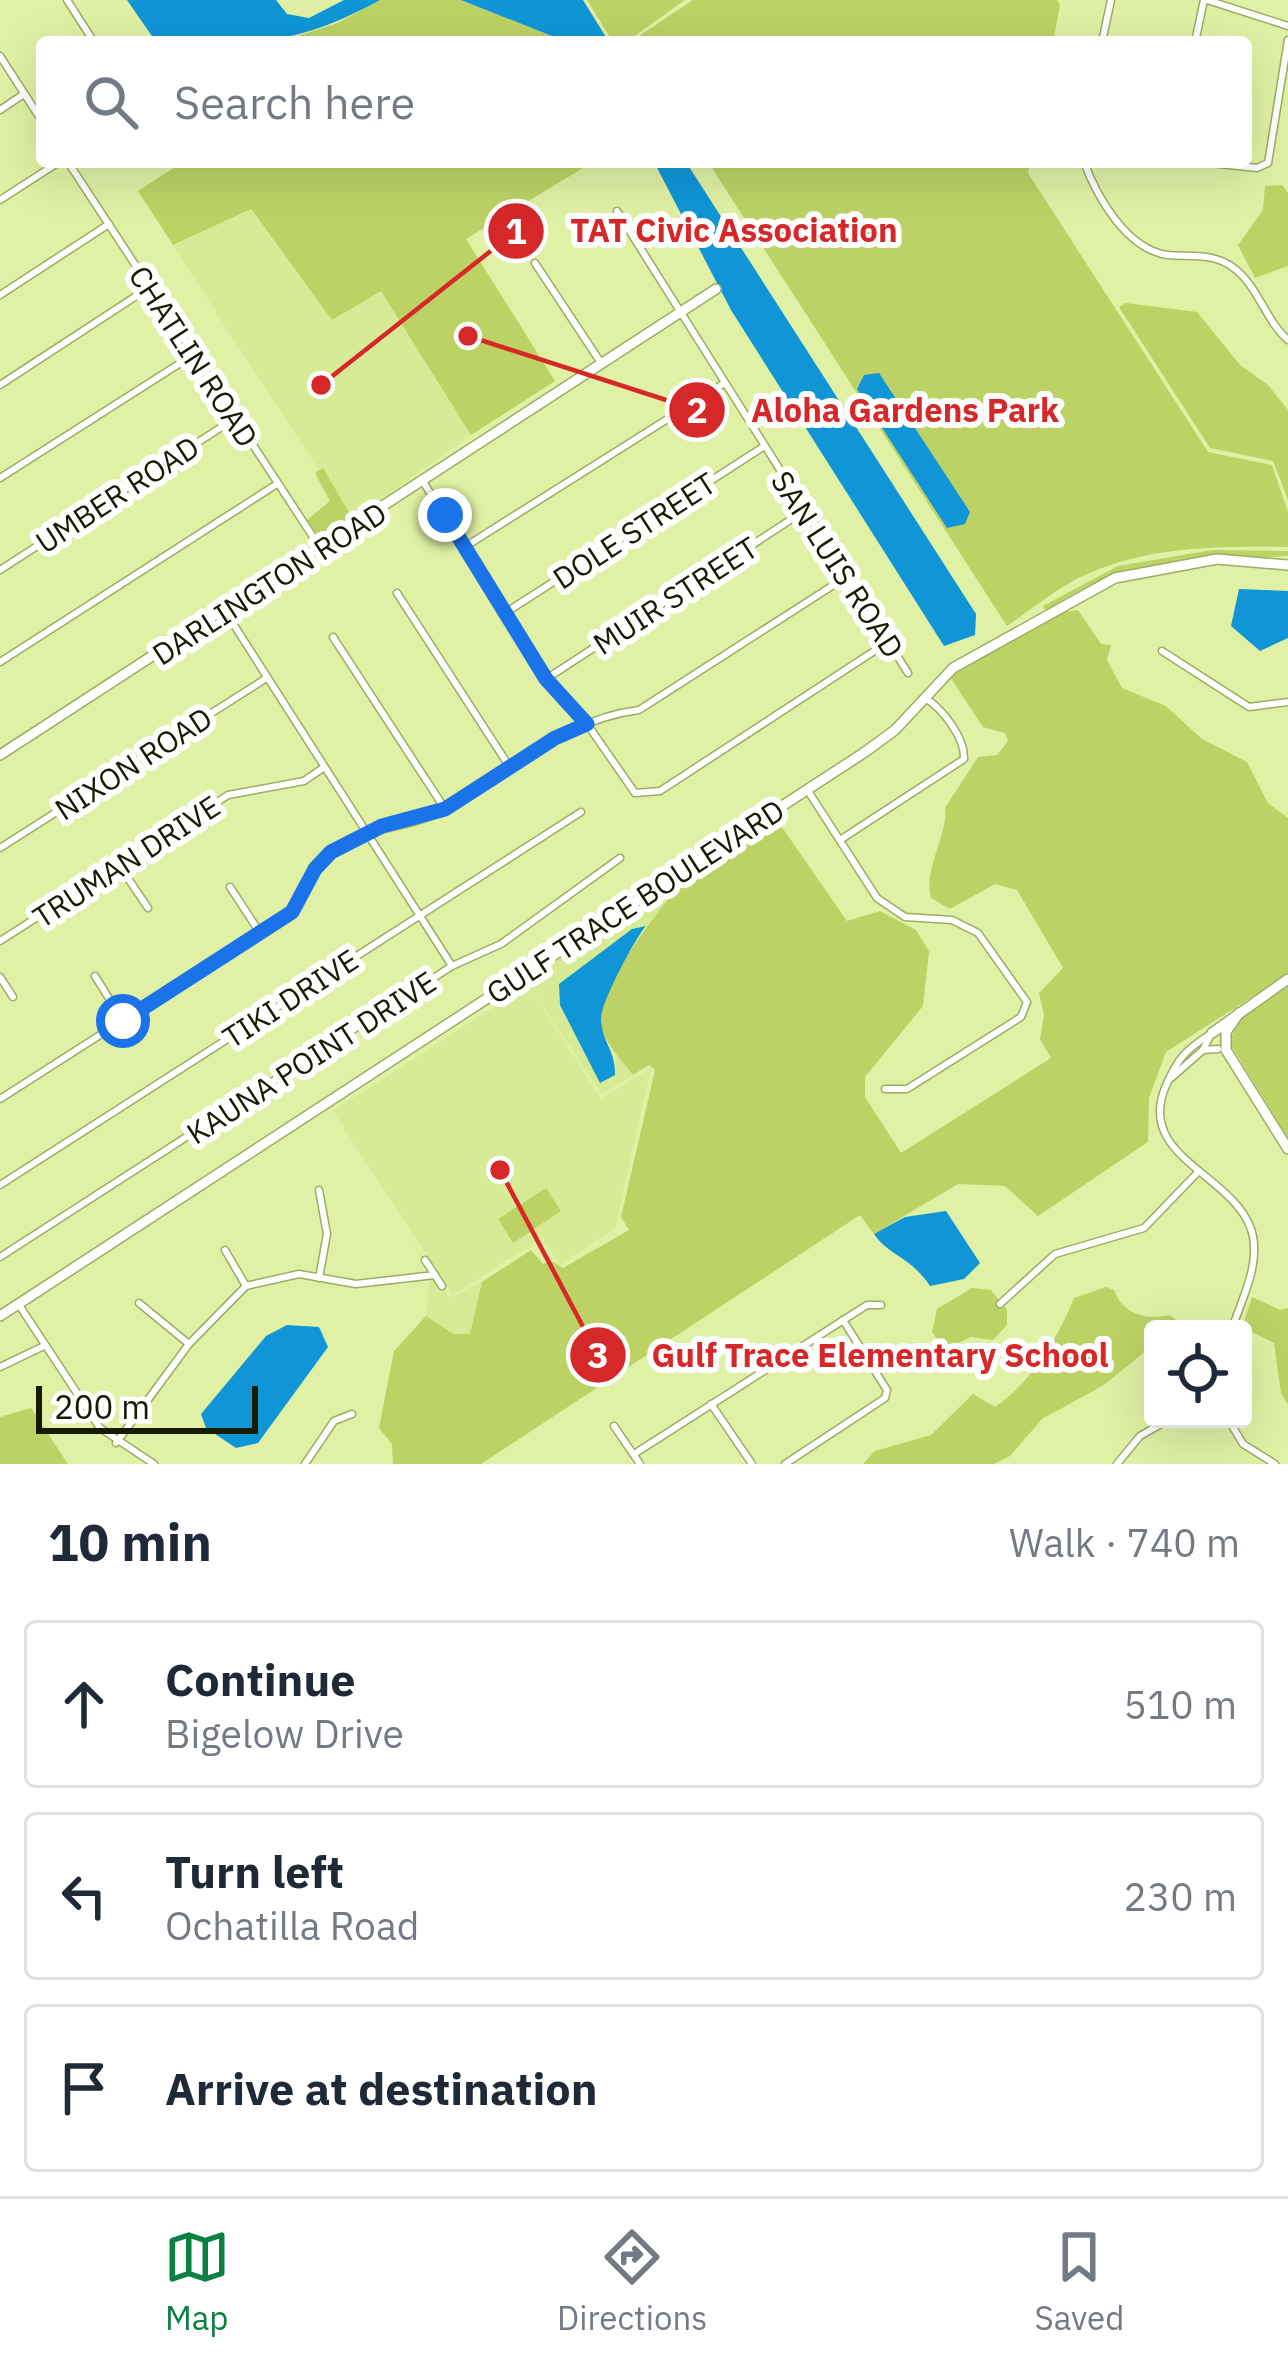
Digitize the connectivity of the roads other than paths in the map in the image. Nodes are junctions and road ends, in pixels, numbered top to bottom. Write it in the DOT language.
graph roads {
  1 [pos="67,0"];
  2 [pos="1111,0"];
  3 [pos="1205,0"];
  4 [pos="1288,26"];
  5 [pos="90,36"];
  6 [pos="1103,36"];
  7 [pos="1196,36"];
  8 [pos="1288,40"];
  9 [pos="0,56"];
  10 [pos="25,94"];
  11 [pos="0,110"];
  12 [pos="36,111"];
  13 [pos="1252,167"];
  14 [pos="54,168"];
  15 [pos="68,168"];
  16 [pos="1088,168"];
  17 [pos="0,200"];
  18 [pos="617,211"];
  19 [pos="109,224"];
  20 [pos="535,262"];
  21 [pos="150,287"];
  22 [pos="716,289"];
  23 [pos="0,295"];
  24 [pos="678,314"];
  25 [pos="1288,340"];
  26 [pos="193,355"];
  27 [pos="601,363"];
  28 [pos="723,384"];
  29 [pos="0,385"];
  30 [pos="235,418"];
  31 [pos="763,447"];
  32 [pos="0,478"];
  33 [pos="422,480"];
  34 [pos="277,484"];
  35 [pos="804,512"];
  36 [pos="463,548"];
  37 [pos="321,549"];
  38 [pos="1288,565"];
  39 [pos="0,569"];
  40 [pos="846,577"];
  41 [pos="397,593"];
  42 [pos="225,611"];
  43 [pos="505,613"];
  44 [pos="334,637"];
  45 [pos="888,642"];
  46 [pos="1162,651"];
  47 [pos="0,662"];
  48 [pos="908,673"];
  49 [pos="266,678"];
  50 [pos="546,679"];
  51 [pos="925,698"];
  52 [pos="1288,703"];
  53 [pos="587,724"];
  54 [pos="0,755"];
  55 [pos="509,766"];
  56 [pos="323,768"];
  57 [pos="808,791"];
  58 [pos="445,809"];
  59 [pos="581,812"];
  60 [pos="365,832"];
  61 [pos="840,840"];
  62 [pos="0,848"];
  63 [pos="620,858"];
  64 [pos="119,865"];
  65 [pos="230,887"];
  66 [pos="148,908"];
  67 [pos="419,915"];
  68 [pos="260,933"];
  69 [pos="0,941"];
  70 [pos="452,966"];
  71 [pos="95,976"];
  72 [pos="0,977"];
  73 [pos="1288,979"];
  74 [pos="13,997"];
  75 [pos="1239,1012"];
  76 [pos="123,1021"];
  77 [pos="1212,1033"];
  78 [pos="1218,1049"];
  79 [pos="1203,1050"];
  80 [pos="1229,1058"];
  81 [pos="1169,1080"];
  82 [pos="885,1089"];
  83 [pos="0,1099"];
  84 [pos="1288,1149"];
  85 [pos="1199,1172"];
  86 [pos="0,1185"];
  87 [pos="319,1190"];
  88 [pos="225,1250"];
  89 [pos="0,1257"];
  90 [pos="425,1260"];
  91 [pos="435,1275"];
  92 [pos="319,1278"];
  93 [pos="246,1286"];
  94 [pos="442,1286"];
  95 [pos="139,1303"];
  96 [pos="18,1304"];
  97 [pos="1000,1304"];
  98 [pos="881,1305"];
  99 [pos="0,1316"];
  100 [pos="843,1320"];
  101 [pos="1235,1320"];
  102 [pos="189,1344"];
  103 [pos="44,1346"];
  104 [pos="0,1367"];
  105 [pos="711,1404"];
  106 [pos="352,1414"];
  107 [pos="614,1426"];
  108 [pos="1152,1428"];
  109 [pos="1234,1428"];
  110 [pos="116,1443"];
  111 [pos="634,1454"];
  112 [pos="154,1464"];
  113 [pos="305,1464"];
  114 [pos="640,1464"];
  115 [pos="752,1464"];
  116 [pos="785,1464"];
  117 [pos="1117,1464"];
  118 [pos="1275,1464"];
  1 -- 5 [label="street"];
  2 -- 6 [label="street"];
  3 -- 4 [label="street"];
  3 -- 7 [label="street"];
  8 -- 13 [label="street"];
  9 -- 10 [label="street"];
  10 -- 11 [label="street"];
  10 -- 12 [label="street"];
  14 -- 17 [label="street"];
  15 -- 19 [label="street, CHATLIN ROAD"];
  16 -- 25 [label="street"];
  18 -- 24 [label="street, SAN LUIS ROAD"];
  19 -- 21 [label="street, CHATLIN ROAD"];
  19 -- 23 [label="street"];
  20 -- 27 [label="street"];
  21 -- 26 [label="street, CHATLIN ROAD"];
  21 -- 29 [label="street"];
  22 -- 24 [label="street, DARLINGTON ROAD"];
  24 -- 27 [label="street, DARLINGTON ROAD"];
  24 -- 28 [label="street, SAN LUIS ROAD"];
  26 -- 30 [label="street, CHATLIN ROAD"];
  26 -- 32 [label="street"];
  27 -- 33 [label="street, DARLINGTON ROAD"];
  28 -- 31 [label="street, SAN LUIS ROAD"];
  28 -- 36 [label="street"];
  30 -- 34 [label="street, CHATLIN ROAD"];
  30 -- 39 [label="street, UMBER ROAD"];
  31 -- 35 [label="street, SAN LUIS ROAD"];
  31 -- 43 [label="street, DOLE STREET"];
  33 -- 36 [label="street"];
  33 -- 37 [label="street, DARLINGTON ROAD"];
  34 -- 37 [label="street, CHATLIN ROAD"];
  34 -- 47 [label="street"];
  35 -- 40 [label="street, SAN LUIS ROAD"];
  35 -- 50 [label="street, MUIR STREET"];
  36 -- 43 [label="street"];
  37 -- 42 [label="street, DARLINGTON ROAD"];
  38 -- 51 [label="street, GULF TRACE BOULEVARD"];
  40 -- 45 [label="street, SAN LUIS ROAD"];
  40 -- 53 [label="street"];
  41 -- 55 [label="street"];
  42 -- 49 [label="street"];
  42 -- 54 [label="street, DARLINGTON ROAD"];
  43 -- 50 [label="street"];
  44 -- 58 [label="street"];
  45 -- 48 [label="street, SAN LUIS ROAD"];
  45 -- 53 [label="street"];
  46 -- 52 [label="street"];
  49 -- 56 [label="street"];
  49 -- 62 [label="street, NIXON ROAD"];
  50 -- 53 [label="street"];
  51 -- 57 [label="street, GULF TRACE BOULEVARD"];
  51 -- 61 [label="street"];
  53 -- 55 [label="street"];
  55 -- 58 [label="street"];
  56 -- 60 [label="street"];
  56 -- 64 [label="street, TRUMAN DRIVE"];
  57 -- 61 [label="street"];
  57 -- 96 [label="street, GULF TRACE BOULEVARD"];
  58 -- 60 [label="street"];
  59 -- 67 [label="street, TIKI DRIVE"];
  60 -- 67 [label="street"];
  60 -- 68 [label="street"];
  61 -- 82 [label="street"];
  63 -- 70 [label="street, KAUNA POINT DRIVE"];
  64 -- 66 [label="street"];
  64 -- 69 [label="street, TRUMAN DRIVE"];
  65 -- 68 [label="street"];
  67 -- 70 [label="street"];
  67 -- 86 [label="street, TIKI DRIVE"];
  68 -- 76 [label="street"];
  70 -- 89 [label="street, KAUNA POINT DRIVE"];
  71 -- 76 [label="street"];
  72 -- 74 [label="street"];
  73 -- 75 [label="street"];
  75 -- 77 [label="street"];
  75 -- 80 [label="street"];
  76 -- 83 [label="street"];
  77 -- 78 [label="street"];
  77 -- 79 [label="street"];
  77 -- 81 [label="street"];
  78 -- 79 [label="street"];
  78 -- 80 [label="street"];
  79 -- 81 [label="street"];
  80 -- 84 [label="street"];
  81 -- 85 [label="street"];
  85 -- 97 [label="street"];
  85 -- 101 [label="street"];
  87 -- 92 [label="street"];
  88 -- 93 [label="street"];
  90 -- 91 [label="street"];
  91 -- 92 [label="street"];
  91 -- 94 [label="street"];
  92 -- 93 [label="street"];
  93 -- 102 [label="street"];
  95 -- 102 [label="street"];
  96 -- 99 [label="street, GULF TRACE BOULEVARD"];
  96 -- 103 [label="street"];
  98 -- 100 [label="street"];
  100 -- 105 [label="street"];
  100 -- 116 [label="street"];
  102 -- 110 [label="street"];
  103 -- 104 [label="street"];
  103 -- 110 [label="street"];
  105 -- 111 [label="street"];
  105 -- 115 [label="street"];
  106 -- 113 [label="street"];
  107 -- 111 [label="street"];
  108 -- 117 [label="street"];
  109 -- 118 [label="street"];
  110 -- 112 [label="street"];
  111 -- 114 [label="street"];
}
